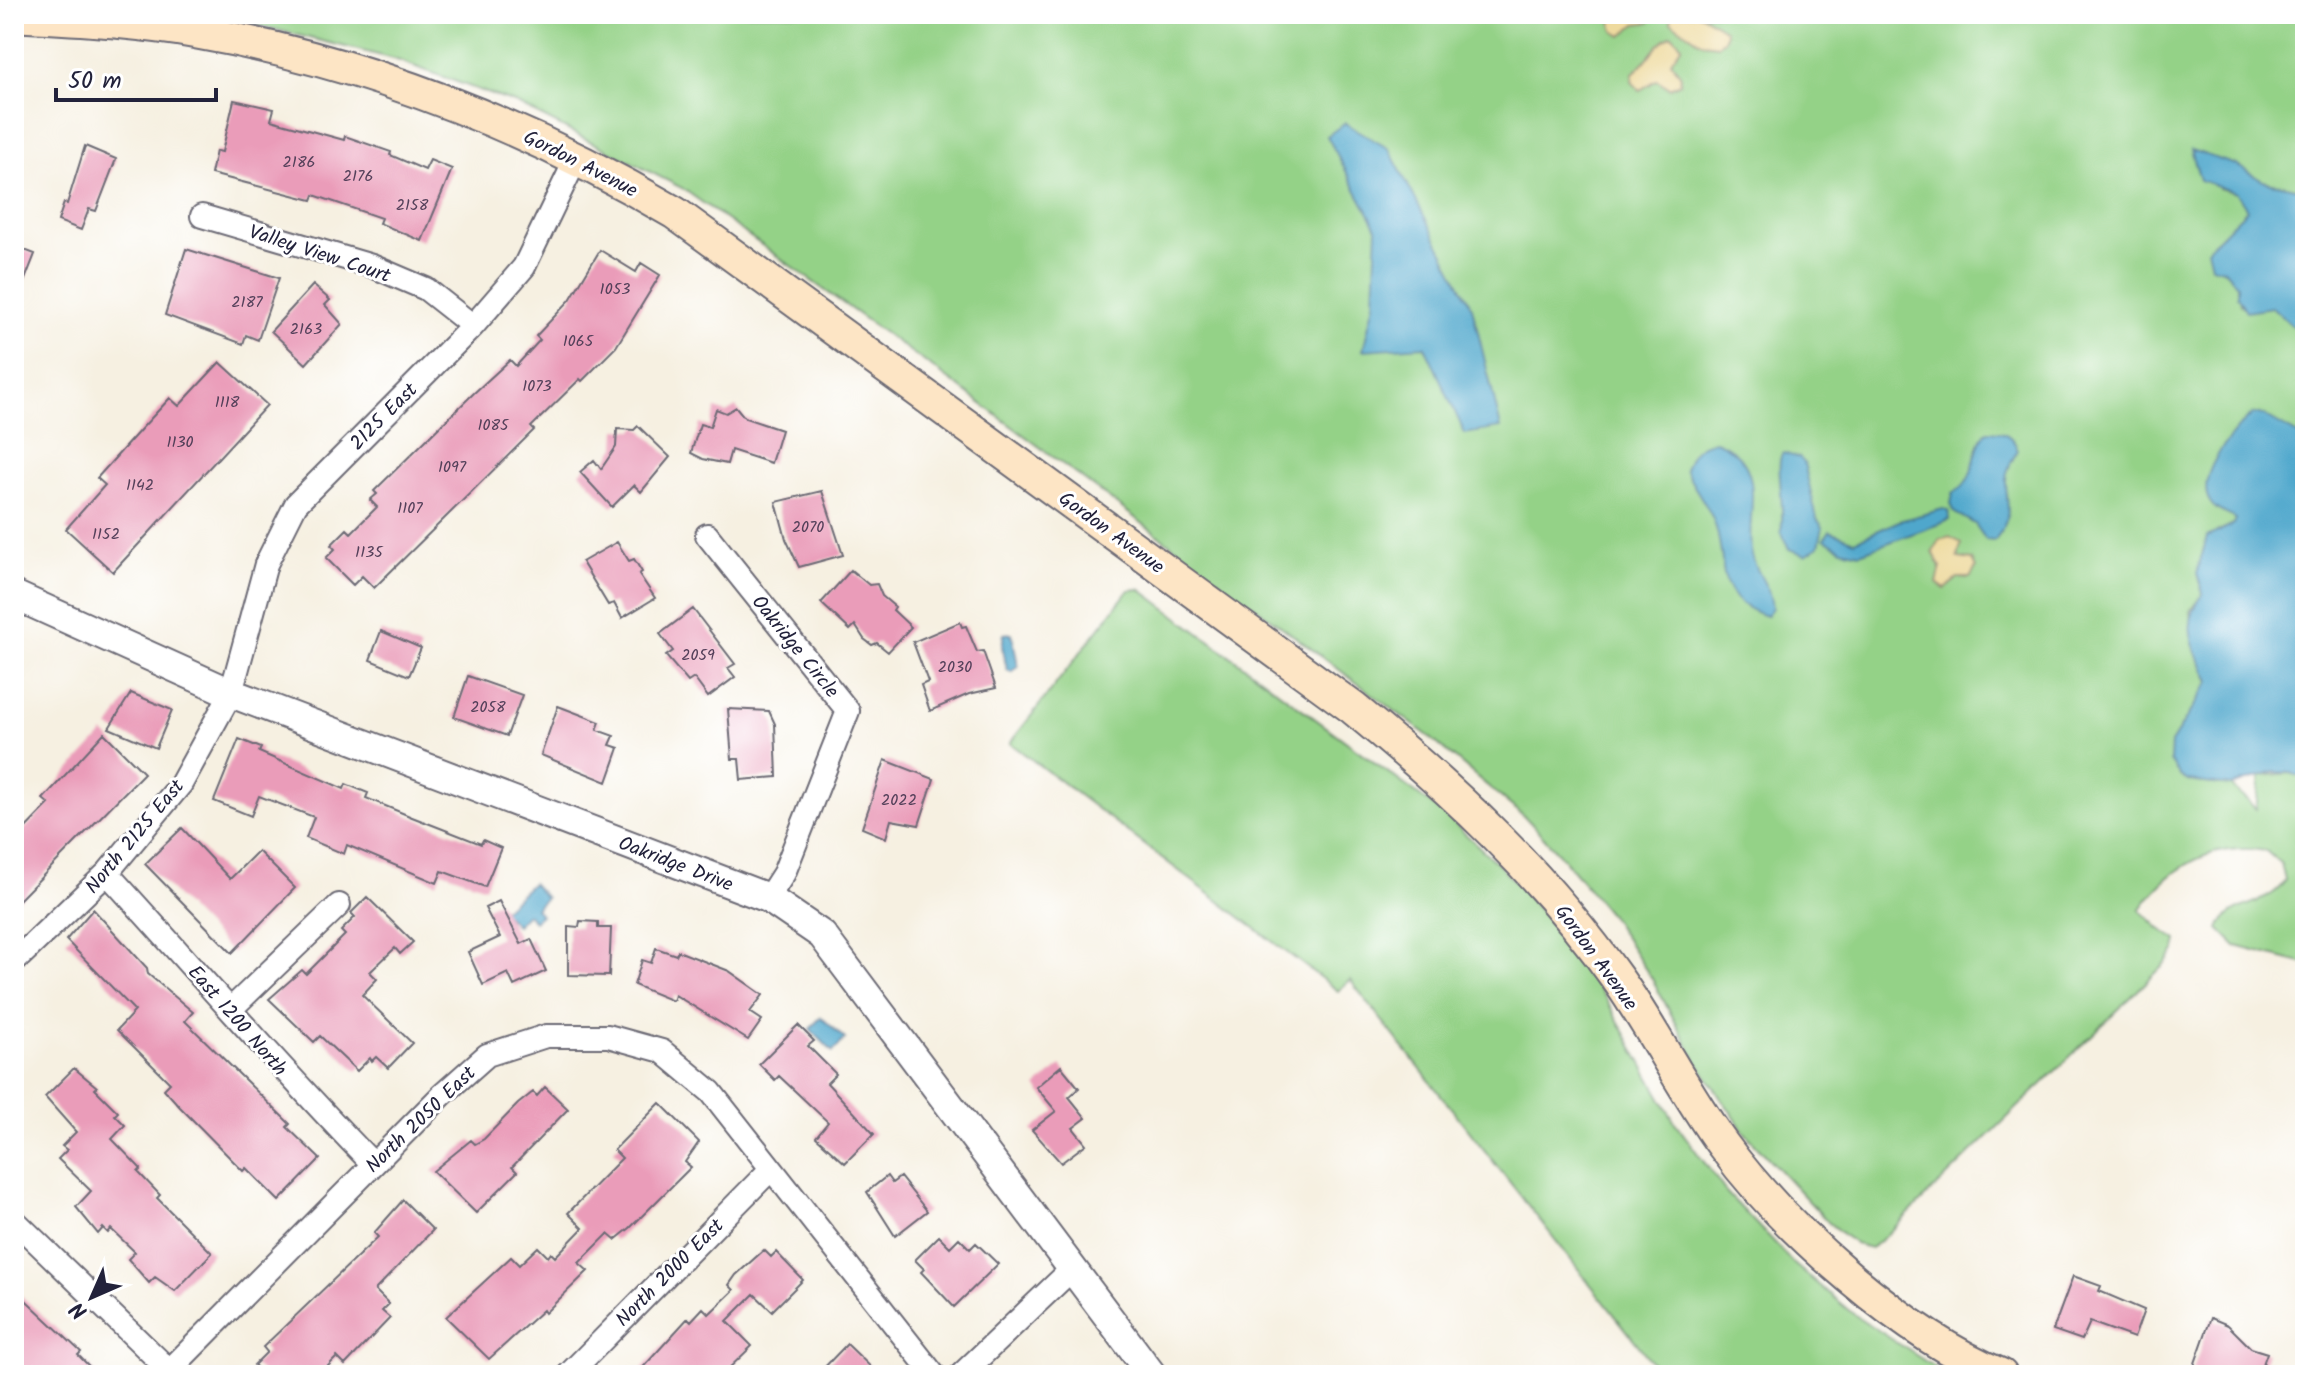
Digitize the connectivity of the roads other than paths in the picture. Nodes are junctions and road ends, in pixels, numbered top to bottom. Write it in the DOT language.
graph roads {
  1 [pos="14,15"];
  2 [pos="197,23"];
  3 [pos="576,159"];
  4 [pos="202,216"];
  5 [pos="473,326"];
  6 [pos="707,535"];
  7 [pos="14,595"];
  8 [pos="231,693"];
  9 [pos="107,873"];
  10 [pos="768,898"];
  11 [pos="339,905"];
  12 [pos="14,962"];
  13 [pos="231,1009"];
  14 [pos="373,1164"];
  15 [pos="771,1169"];
  16 [pos="14,1220"];
  17 [pos="1072,1269"];
  18 [pos="169,1373"];
  19 [pos="568,1375"];
  20 [pos="934,1375"];
  21 [pos="961,1375"];
  22 [pos="1152,1375"];
  23 [pos="2001,1375"];
  1 -- 2 [label="main road, Gordon Avenue"];
  2 -- 3 [label="main road, Gordon Avenue"];
  3 -- 5 [label="street, 2125 East"];
  3 -- 23 [label="main road, Gordon Avenue"];
  4 -- 5 [label="street, Valley View Court"];
  5 -- 8 [label="street, 2125 East"];
  6 -- 10 [label="street, Oakridge Circle"];
  7 -- 8 [label="street, Oakridge Drive"];
  8 -- 9 [label="street, North 2125 East"];
  8 -- 10 [label="street, Oakridge Drive"];
  9 -- 12 [label="street, North 2125 East"];
  9 -- 13 [label="street, East 1200 North"];
  10 -- 17 [label="street, Oakridge Drive"];
  11 -- 13 [label="street"];
  13 -- 14 [label="street, East 1200 North"];
  14 -- 15 [label="street, North 2050 East"];
  14 -- 18 [label="street, North 2050 East"];
  15 -- 19 [label="street, North 2000 East"];
  15 -- 20 [label="street, North 2050 East"];
  16 -- 18 [label="street"];
  17 -- 21 [label="street"];
  17 -- 22 [label="street, Oakridge Drive"];
}
